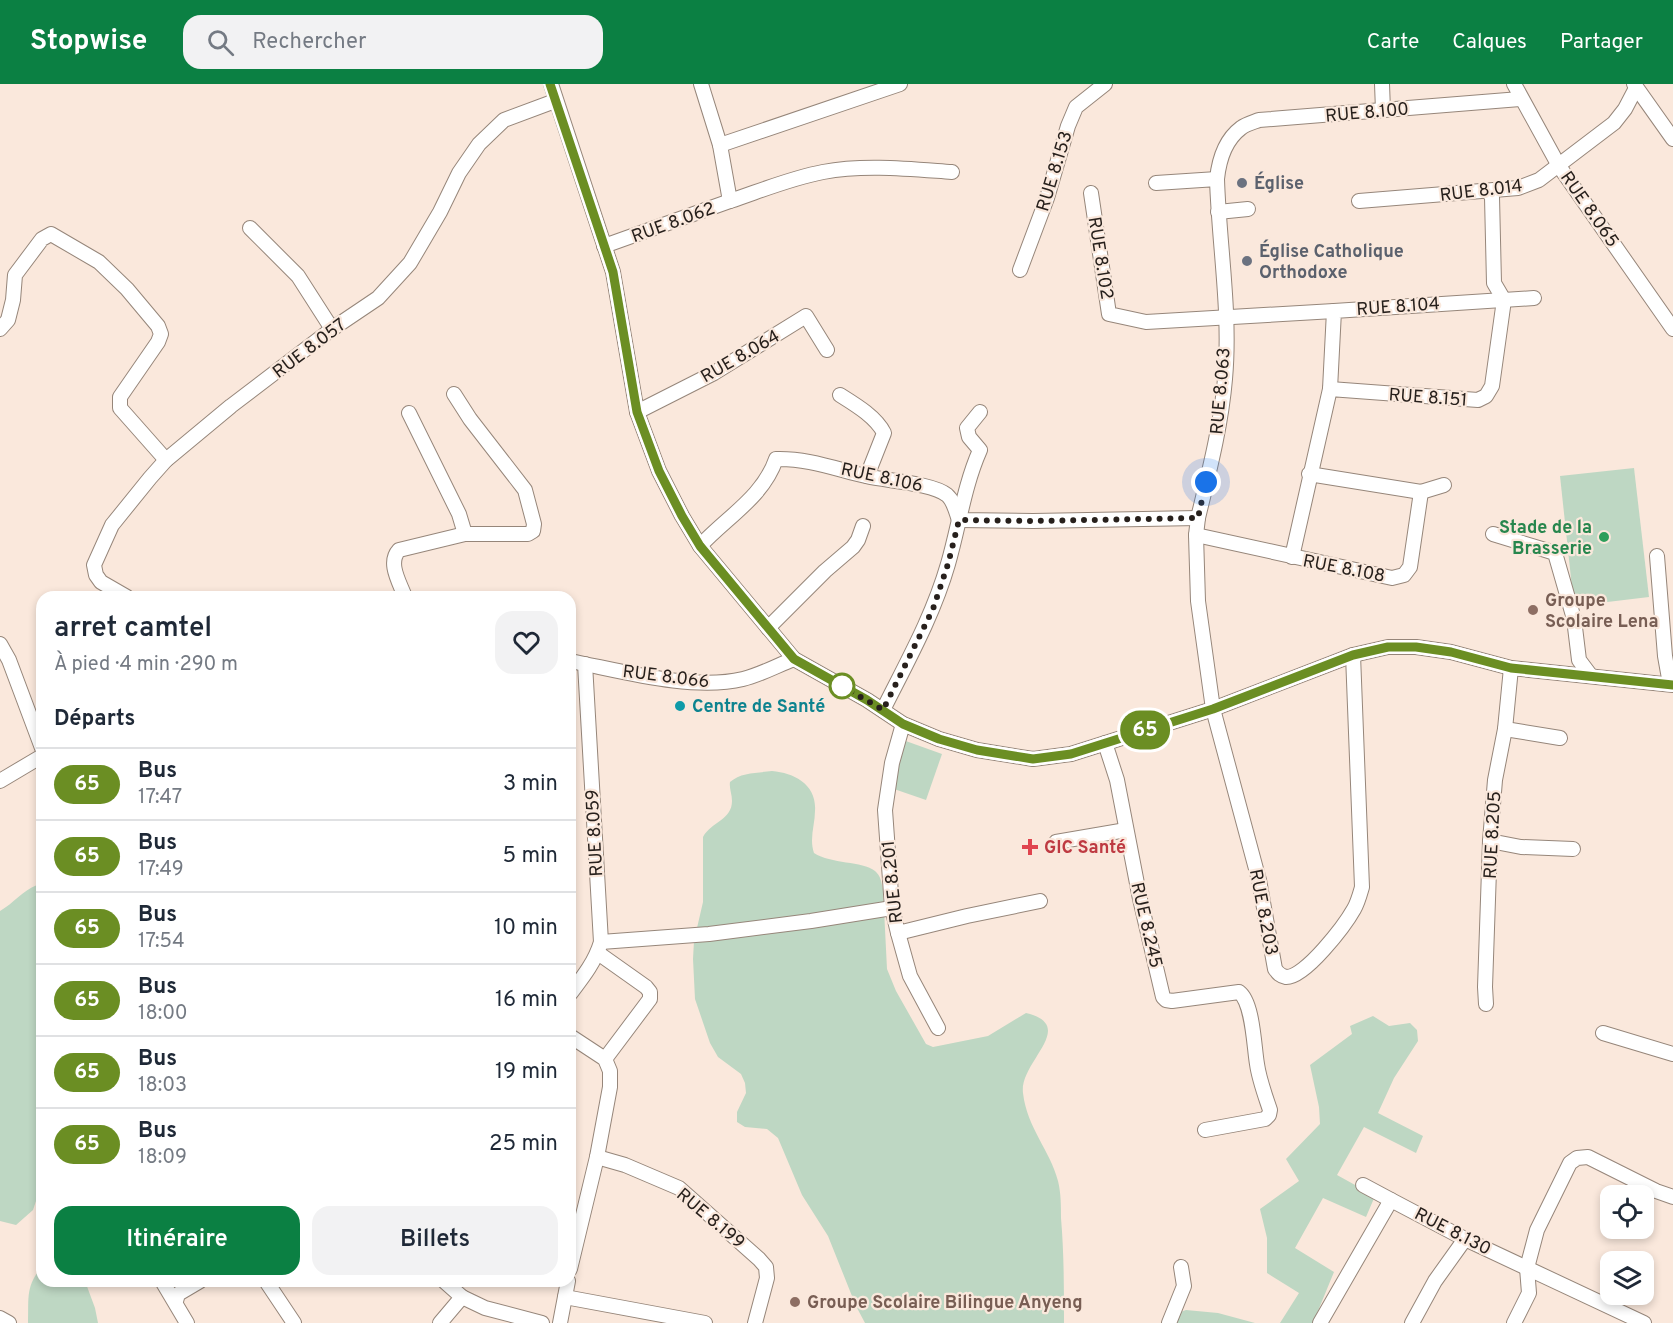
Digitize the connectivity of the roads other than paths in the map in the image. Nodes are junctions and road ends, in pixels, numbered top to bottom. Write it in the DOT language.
graph roads {
  1 [pos="550,84"];
  2 [pos="701,84"];
  3 [pos="900,84"];
  4 [pos="1105,84"];
  5 [pos="1382,84"];
  6 [pos="1514,84"];
  7 [pos="1634,86"];
  8 [pos="1520,99"];
  9 [pos="555,100"];
  10 [pos="1383,110"];
  11 [pos="1673,139"];
  12 [pos="720,145"];
  13 [pos="1225,147"];
  14 [pos="1559,166"];
  15 [pos="952,172"];
  16 [pos="1217,178"];
  17 [pos="1156,183"];
  18 [pos="1488,191"];
  19 [pos="1091,193"];
  20 [pos="730,201"];
  21 [pos="1359,201"];
  22 [pos="1248,209"];
  23 [pos="1218,212"];
  24 [pos="250,228"];
  25 [pos="604,246"];
  26 [pos="1020,270"];
  27 [pos="1534,298"];
  28 [pos="1504,300"];
  29 [pos="1334,311"];
  30 [pos="1225,319"];
  31 [pos="0,329"];
  32 [pos="332,329"];
  33 [pos="1673,329"];
  34 [pos="827,350"];
  35 [pos="1330,389"];
  36 [pos="454,394"];
  37 [pos="840,395"];
  38 [pos="637,412"];
  39 [pos="980,412"];
  40 [pos="409,414"];
  41 [pos="166,460"];
  42 [pos="1309,474"];
  43 [pos="867,476"];
  44 [pos="1444,485"];
  45 [pos="1421,492"];
  46 [pos="1198,518"];
  47 [pos="959,520"];
  48 [pos="863,526"];
  49 [pos="465,534"];
  50 [pos="1493,534"];
  51 [pos="1196,535"];
  52 [pos="700,546"];
  53 [pos="1657,556"];
  54 [pos="1292,557"];
  55 [pos="116,591"];
  56 [pos="403,591"];
  57 [pos="768,628"];
  58 [pos="0,644"];
  59 [pos="1353,655"];
  60 [pos="794,659"];
  61 [pos="576,662"];
  62 [pos="585,664"];
  63 [pos="1511,668"];
  64 [pos="1591,676"];
  65 [pos="1671,684"];
  66 [pos="1213,709"];
  67 [pos="883,710"];
  68 [pos="903,724"];
  69 [pos="1505,729"];
  70 [pos="36,732"];
  71 [pos="1560,738"];
  72 [pos="1105,743"];
  73 [pos="36,760"];
  74 [pos="0,782"];
  75 [pos="1126,830"];
  76 [pos="1490,841"];
  77 [pos="1056,842"];
  78 [pos="1573,849"];
  79 [pos="1040,901"];
  80 [pos="892,908"];
  81 [pos="897,933"];
  82 [pos="599,947"];
  83 [pos="576,986"];
  84 [pos="1486,1004"];
  85 [pos="938,1028"];
  86 [pos="1603,1033"];
  87 [pos="576,1040"];
  88 [pos="1673,1054"];
  89 [pos="605,1059"];
  90 [pos="1205,1130"];
  91 [pos="597,1157"];
  92 [pos="1363,1185"];
  93 [pos="1673,1197"];
  94 [pos="1391,1200"];
  95 [pos="1465,1239"];
  96 [pos="576,1244"];
  97 [pos="1181,1267"];
  98 [pos="1527,1268"];
  99 [pos="166,1287"];
  100 [pos="190,1287"];
  101 [pos="270,1287"];
  102 [pos="451,1287"];
  103 [pos="567,1287"];
  104 [pos="462,1297"];
  105 [pos="565,1297"];
  106 [pos="176,1301"];
  107 [pos="0,1318"];
  108 [pos="1638,1322"];
  109 [pos="9,1323"];
  110 [pos="187,1323"];
  111 [pos="294,1323"];
  112 [pos="440,1323"];
  113 [pos="542,1323"];
  114 [pos="560,1323"];
  115 [pos="705,1323"];
  116 [pos="755,1323"];
  117 [pos="1169,1323"];
  118 [pos="1320,1323"];
  119 [pos="1412,1323"];
  120 [pos="1514,1323"];
  1 -- 9 [label="street"];
  2 -- 12 [label="street, RUE 8.062"];
  3 -- 12 [label="street"];
  4 -- 26 [label="street, RUE 8.153"];
  5 -- 10 [label="street"];
  6 -- 8 [label="street, RUE 8.065"];
  7 -- 11 [label="street"];
  7 -- 14 [label="street, RUE 8.014"];
  8 -- 10 [label="street, RUE 8.100"];
  8 -- 14 [label="street, RUE 8.065"];
  9 -- 25 [label="street"];
  9 -- 32 [label="street, RUE 8.057"];
  10 -- 13 [label="street, RUE 8.100"];
  12 -- 20 [label="street, RUE 8.062"];
  13 -- 16 [label="street, RUE 8.063"];
  14 -- 18 [label="street, RUE 8.014"];
  14 -- 33 [label="street, RUE 8.065"];
  15 -- 20 [label="street"];
  16 -- 17 [label="street"];
  16 -- 23 [label="street, RUE 8.063"];
  18 -- 21 [label="street, RUE 8.014"];
  18 -- 28 [label="street, RUE 8.151"];
  19 -- 30 [label="street, RUE 8.102"];
  20 -- 25 [label="street, RUE 8.062"];
  22 -- 23 [label="street"];
  23 -- 30 [label="street, RUE 8.063"];
  24 -- 32 [label="street"];
  25 -- 38 [label="street"];
  27 -- 28 [label="street, RUE 8.104"];
  28 -- 29 [label="street, RUE 8.104"];
  28 -- 35 [label="street, RUE 8.151"];
  29 -- 30 [label="street"];
  29 -- 35 [label="street, RUE 8.104"];
  30 -- 46 [label="street, RUE 8.063"];
  31 -- 41 [label="street"];
  32 -- 41 [label="street, RUE 8.057"];
  34 -- 38 [label="street, RUE 8.064"];
  35 -- 42 [label="street"];
  36 -- 49 [label="street"];
  37 -- 43 [label="street"];
  38 -- 52 [label="street"];
  39 -- 47 [label="street"];
  40 -- 49 [label="street"];
  41 -- 55 [label="street, RUE 8.057"];
  42 -- 45 [label="street"];
  42 -- 54 [label="street"];
  43 -- 47 [label="street, RUE 8.106"];
  43 -- 52 [label="street, RUE 8.106"];
  44 -- 45 [label="street"];
  45 -- 54 [label="street, RUE 8.108"];
  46 -- 47 [label="street"];
  46 -- 51 [label="street, RUE 8.063"];
  47 -- 67 [label="street"];
  48 -- 57 [label="street"];
  49 -- 56 [label="street"];
  50 -- 64 [label="street"];
  51 -- 54 [label="street, RUE 8.108"];
  51 -- 66 [label="street, RUE 8.063"];
  52 -- 57 [label="street"];
  53 -- 65 [label="street"];
  57 -- 60 [label="street"];
  58 -- 70 [label="street"];
  59 -- 63 [label="street"];
  59 -- 66 [label="street"];
  59 -- 66 [label="street, RUE 8.203"];
  60 -- 62 [label="street, RUE 8.066"];
  60 -- 67 [label="street"];
  61 -- 62 [label="street, RUE 8.066"];
  62 -- 82 [label="street, RUE 8.059"];
  63 -- 64 [label="street"];
  63 -- 69 [label="street, RUE 8.205"];
  64 -- 65 [label="street"];
  66 -- 72 [label="street"];
  67 -- 68 [label="street"];
  68 -- 72 [label="street"];
  68 -- 80 [label="street, RUE 8.201"];
  69 -- 71 [label="street"];
  69 -- 76 [label="street, RUE 8.205"];
  72 -- 75 [label="street, RUE 8.245"];
  73 -- 74 [label="street"];
  75 -- 77 [label="street"];
  75 -- 90 [label="street, RUE 8.245"];
  76 -- 78 [label="street"];
  76 -- 84 [label="street, RUE 8.205"];
  79 -- 81 [label="street, RUE 8.201"];
  80 -- 81 [label="street, RUE 8.201"];
  80 -- 82 [label="street"];
  81 -- 85 [label="street"];
  82 -- 83 [label="street"];
  82 -- 89 [label="street"];
  86 -- 88 [label="street"];
  87 -- 89 [label="street"];
  89 -- 91 [label="street"];
  91 -- 96 [label="street"];
  91 -- 116 [label="street, RUE 8.199"];
  92 -- 94 [label="street, RUE 8.130"];
  93 -- 98 [label="street"];
  94 -- 95 [label="street, RUE 8.130"];
  94 -- 118 [label="street"];
  95 -- 98 [label="street, RUE 8.130"];
  95 -- 119 [label="street"];
  97 -- 117 [label="street"];
  98 -- 108 [label="street, RUE 8.130"];
  98 -- 120 [label="street"];
  99 -- 106 [label="street"];
  100 -- 106 [label="street"];
  101 -- 111 [label="street"];
  102 -- 104 [label="street"];
  103 -- 105 [label="street"];
  104 -- 112 [label="street"];
  104 -- 113 [label="street"];
  105 -- 114 [label="street"];
  105 -- 115 [label="street"];
  106 -- 110 [label="street"];
  107 -- 109 [label="street"];
}
